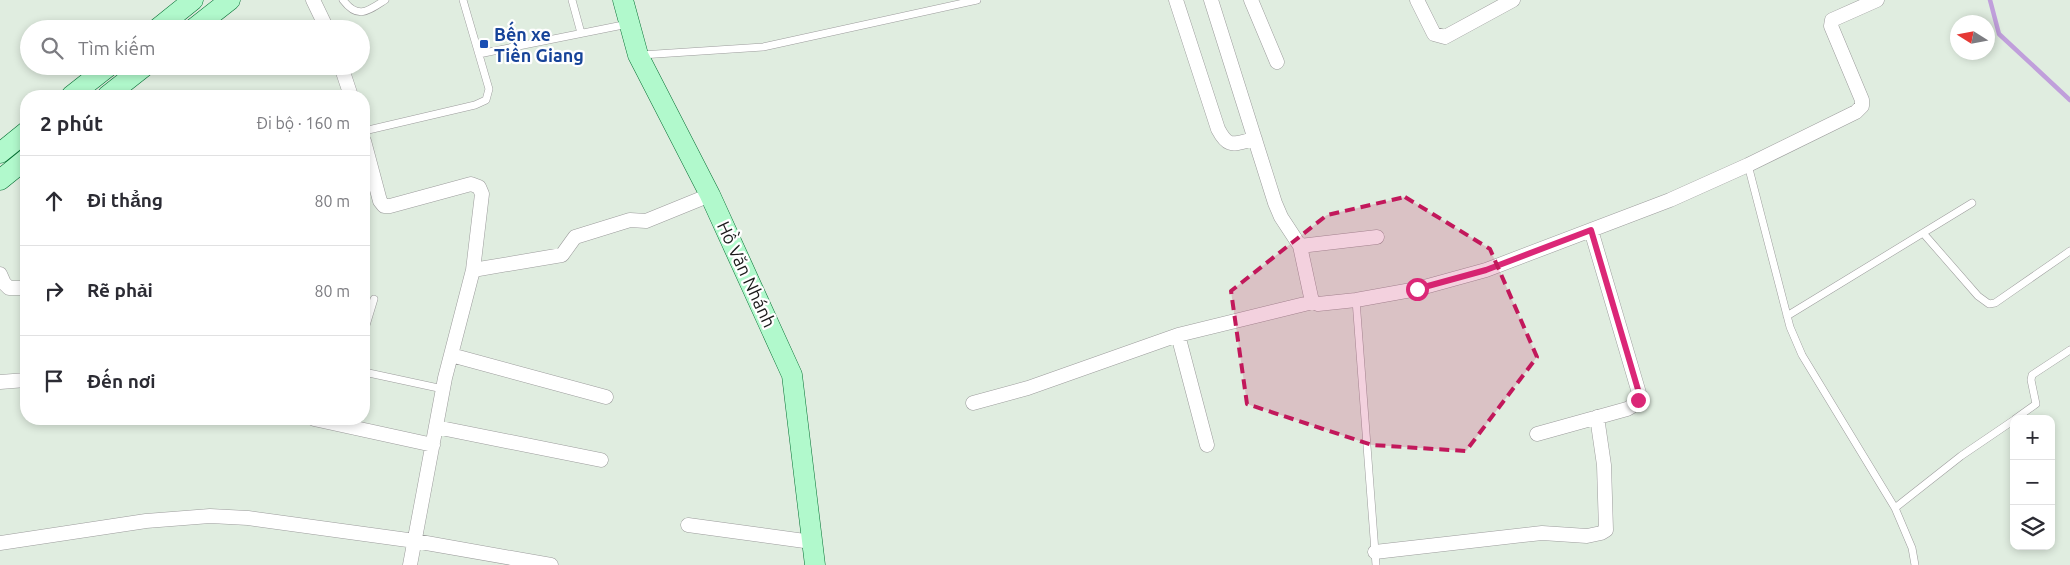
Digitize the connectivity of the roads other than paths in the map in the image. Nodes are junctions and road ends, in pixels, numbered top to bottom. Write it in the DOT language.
graph roads {
  1 [pos="193,0"];
  2 [pos="230,0"];
  3 [pos="313,0"];
  4 [pos="343,0"];
  5 [pos="385,0"];
  6 [pos="463,0"];
  7 [pos="572,0"];
  8 [pos="623,0"];
  9 [pos="976,0"];
  10 [pos="1176,0"];
  11 [pos="1210,0"];
  12 [pos="1251,0"];
  13 [pos="1417,0"];
  14 [pos="1514,0"];
  15 [pos="1871,1"];
  16 [pos="167,20"];
  17 [pos="204,20"];
  18 [pos="323,20"];
  19 [pos="630,23"];
  20 [pos="581,33"];
  21 [pos="479,54"];
  22 [pos="638,55"];
  23 [pos="1277,62"];
  24 [pos="98,75"];
  25 [pos="134,75"];
  26 [pos="344,75"];
  27 [pos="79,90"];
  28 [pos="115,90"];
  29 [pos="349,90"];
  30 [pos="370,130"];
  31 [pos="20,137"];
  32 [pos="1255,139"];
  33 [pos="0,153"];
  34 [pos="20,164"];
  35 [pos="370,164"];
  36 [pos="1748,165"];
  37 [pos="0,180"];
  38 [pos="710,195"];
  39 [pos="1972,203"];
  40 [pos="1591,230"];
  41 [pos="1923,233"];
  42 [pos="1377,237"];
  43 [pos="1300,246"];
  44 [pos="2070,251"];
  45 [pos="473,270"];
  46 [pos="0,274"];
  47 [pos="20,288"];
  48 [pos="374,299"];
  49 [pos="1356,300"];
  50 [pos="1313,302"];
  51 [pos="370,312"];
  52 [pos="1788,316"];
  53 [pos="1178,335"];
  54 [pos="2070,350"];
  55 [pos="451,355"];
  56 [pos="370,373"];
  57 [pos="20,380"];
  58 [pos="0,382"];
  59 [pos="443,388"];
  60 [pos="606,396"];
  61 [pos="973,403"];
  62 [pos="2020,415"];
  63 [pos="1597,417"];
  64 [pos="2010,422"];
  65 [pos="341,425"];
  66 [pos="436,427"];
  67 [pos="1536,434"];
  68 [pos="433,445"];
  69 [pos="1207,445"];
  70 [pos="601,460"];
  71 [pos="1895,508"];
  72 [pos="688,525"];
  73 [pos="415,540"];
  74 [pos="812,542"];
  75 [pos="0,543"];
  76 [pos="1376,559"];
  77 [pos="410,565"];
  78 [pos="551,565"];
  79 [pos="815,565"];
  80 [pos="1915,565"];
  1 -- 16 [label="street"];
  2 -- 17 [label="street"];
  3 -- 18 [label="street"];
  4 -- 5 [label="lane"];
  6 -- 21 [label="lane"];
  7 -- 20 [label="lane"];
  8 -- 19 [label="street, Hồ Văn Nhánh"];
  9 -- 22 [label="lane"];
  10 -- 32 [label="street"];
  11 -- 32 [label="street"];
  12 -- 23 [label="street"];
  13 -- 14 [label="street"];
  15 -- 36 [label="street"];
  19 -- 20 [label="lane"];
  19 -- 22 [label="street, Hồ Văn Nhánh"];
  20 -- 21 [label="lane"];
  21 -- 30 [label="lane"];
  22 -- 38 [label="street, Hồ Văn Nhánh"];
  24 -- 27 [label="street"];
  25 -- 28 [label="street"];
  26 -- 29 [label="street"];
  31 -- 33 [label="street"];
  32 -- 43 [label="street"];
  34 -- 37 [label="street"];
  35 -- 45 [label="street"];
  36 -- 40 [label="street"];
  36 -- 52 [label="lane"];
  38 -- 45 [label="street"];
  38 -- 74 [label="street, Hồ Văn Nhánh"];
  39 -- 41 [label="lane"];
  40 -- 49 [label="street"];
  40 -- 63 [label="street"];
  41 -- 44 [label="lane"];
  41 -- 52 [label="lane"];
  42 -- 43 [label="street"];
  43 -- 50 [label="street"];
  45 -- 55 [label="street"];
  46 -- 47 [label="street"];
  48 -- 51 [label="lane"];
  49 -- 50 [label="street"];
  49 -- 76 [label="lane"];
  50 -- 53 [label="street"];
  52 -- 71 [label="lane"];
  53 -- 61 [label="street"];
  53 -- 69 [label="street"];
  54 -- 62 [label="lane"];
  55 -- 59 [label="street"];
  55 -- 60 [label="street"];
  56 -- 59 [label="lane"];
  57 -- 58 [label="street"];
  59 -- 66 [label="street"];
  63 -- 67 [label="street"];
  63 -- 76 [label="street"];
  64 -- 71 [label="lane"];
  65 -- 68 [label="street"];
  66 -- 68 [label="street"];
  66 -- 70 [label="street"];
  68 -- 73 [label="street"];
  71 -- 80 [label="lane"];
  72 -- 74 [label="street"];
  73 -- 75 [label="street"];
  73 -- 77 [label="street"];
  73 -- 78 [label="street"];
  74 -- 79 [label="street, Hồ Văn Nhánh"];
}
